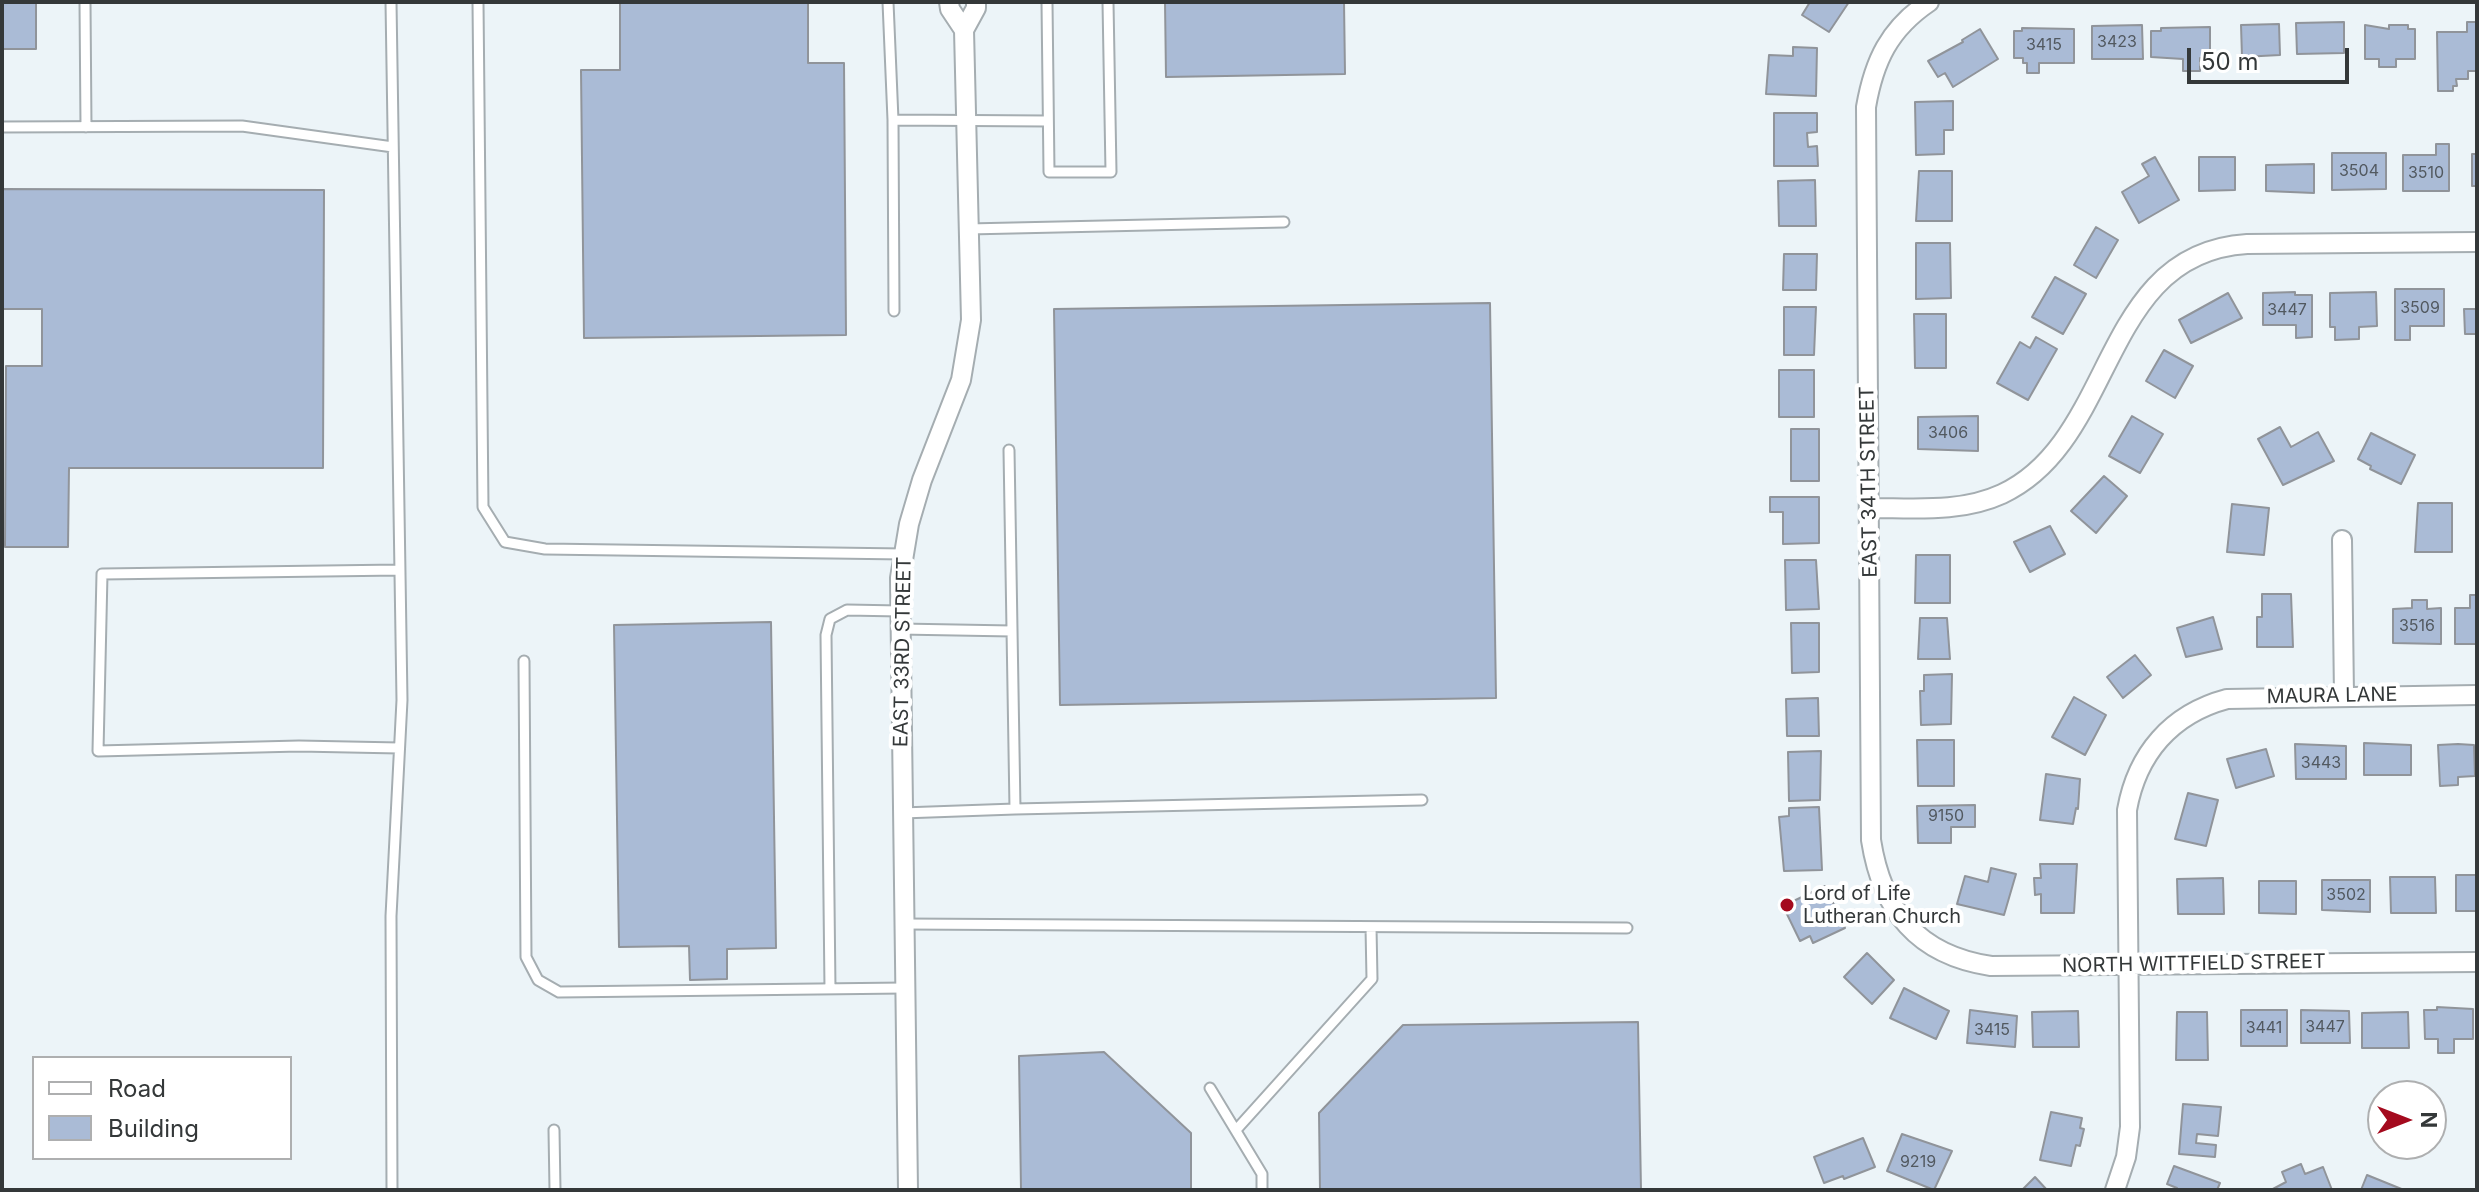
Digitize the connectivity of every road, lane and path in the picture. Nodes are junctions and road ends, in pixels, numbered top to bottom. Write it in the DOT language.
graph roads {
  1 [pos="85,2"];
  2 [pos="391,2"];
  3 [pos="478,2"];
  4 [pos="888,2"];
  5 [pos="949,2"];
  6 [pos="976,2"];
  7 [pos="1047,2"];
  8 [pos="1108,2"];
  9 [pos="1929,2"];
  10 [pos="964,30"];
  11 [pos="893,120"];
  12 [pos="966,121"];
  13 [pos="1047,121"];
  14 [pos="2,127"];
  15 [pos="86,127"];
  16 [pos="393,147"];
  17 [pos="1284,222"];
  18 [pos="968,229"];
  19 [pos="2477,242"];
  20 [pos="894,311"];
  21 [pos="1009,450"];
  22 [pos="1870,508"];
  23 [pos="2342,540"];
  24 [pos="904,554"];
  25 [pos="399,570"];
  26 [pos="900,620"];
  27 [pos="1012,631"];
  28 [pos="524,661"];
  29 [pos="2477,695"];
  30 [pos="2344,696"];
  31 [pos="399,748"];
  32 [pos="1422,800"];
  33 [pos="1015,809"];
  34 [pos="902,813"];
  35 [pos="903,924"];
  36 [pos="1371,927"];
  37 [pos="1627,928"];
  38 [pos="1918,934"];
  39 [pos="2477,962"];
  40 [pos="2128,965"];
  41 [pos="904,988"];
  42 [pos="830,989"];
  43 [pos="1210,1088"];
  44 [pos="554,1130"];
  45 [pos="1236,1130"];
  46 [pos="392,1190"];
  47 [pos="555,1190"];
  48 [pos="908,1190"];
  49 [pos="1262,1190"];
  50 [pos="2115,1190"];
  1 -- 15 [label="lane"];
  2 -- 16 [label="lane"];
  3 -- 24 [label="lane"];
  4 -- 11 [label="lane"];
  5 -- 10 [label="street, EAST 33RD STREET"];
  6 -- 10 [label="street, EAST 33RD STREET"];
  7 -- 13 [label="lane"];
  8 -- 13 [label="lane"];
  9 -- 22 [label="street, EAST 34TH STREET"];
  10 -- 12 [label="street, EAST 33RD STREET"];
  11 -- 12 [label="lane"];
  11 -- 20 [label="lane"];
  12 -- 13 [label="lane"];
  12 -- 18 [label="street, EAST 33RD STREET"];
  14 -- 15 [label="lane"];
  15 -- 16 [label="lane"];
  16 -- 25 [label="lane"];
  17 -- 18 [label="lane"];
  18 -- 24 [label="street, EAST 33RD STREET"];
  19 -- 22 [label="street"];
  21 -- 27 [label="lane"];
  22 -- 38 [label="street, EAST 34TH STREET"];
  23 -- 30 [label="street"];
  24 -- 26 [label="street, EAST 33RD STREET"];
  25 -- 31 [label="lane"];
  25 -- 31 [label="lane"];
  26 -- 27 [label="lane"];
  26 -- 34 [label="street, EAST 33RD STREET"];
  26 -- 42 [label="lane"];
  27 -- 33 [label="lane"];
  28 -- 42 [label="lane"];
  29 -- 30 [label="street, MAURA LANE"];
  30 -- 40 [label="street, MAURA LANE"];
  31 -- 46 [label="lane"];
  32 -- 33 [label="lane"];
  33 -- 34 [label="lane"];
  34 -- 35 [label="street, EAST 33RD STREET"];
  35 -- 36 [label="lane"];
  35 -- 41 [label="street, EAST 33RD STREET"];
  36 -- 37 [label="lane"];
  36 -- 45 [label="lane"];
  38 -- 40 [label="street, NORTH WITTFIELD STREET"];
  39 -- 40 [label="street, NORTH WITTFIELD STREET"];
  40 -- 50 [label="street"];
  41 -- 42 [label="lane"];
  41 -- 48 [label="street, EAST 33RD STREET"];
  43 -- 45 [label="lane"];
  44 -- 47 [label="lane"];
  45 -- 49 [label="lane"];
}
